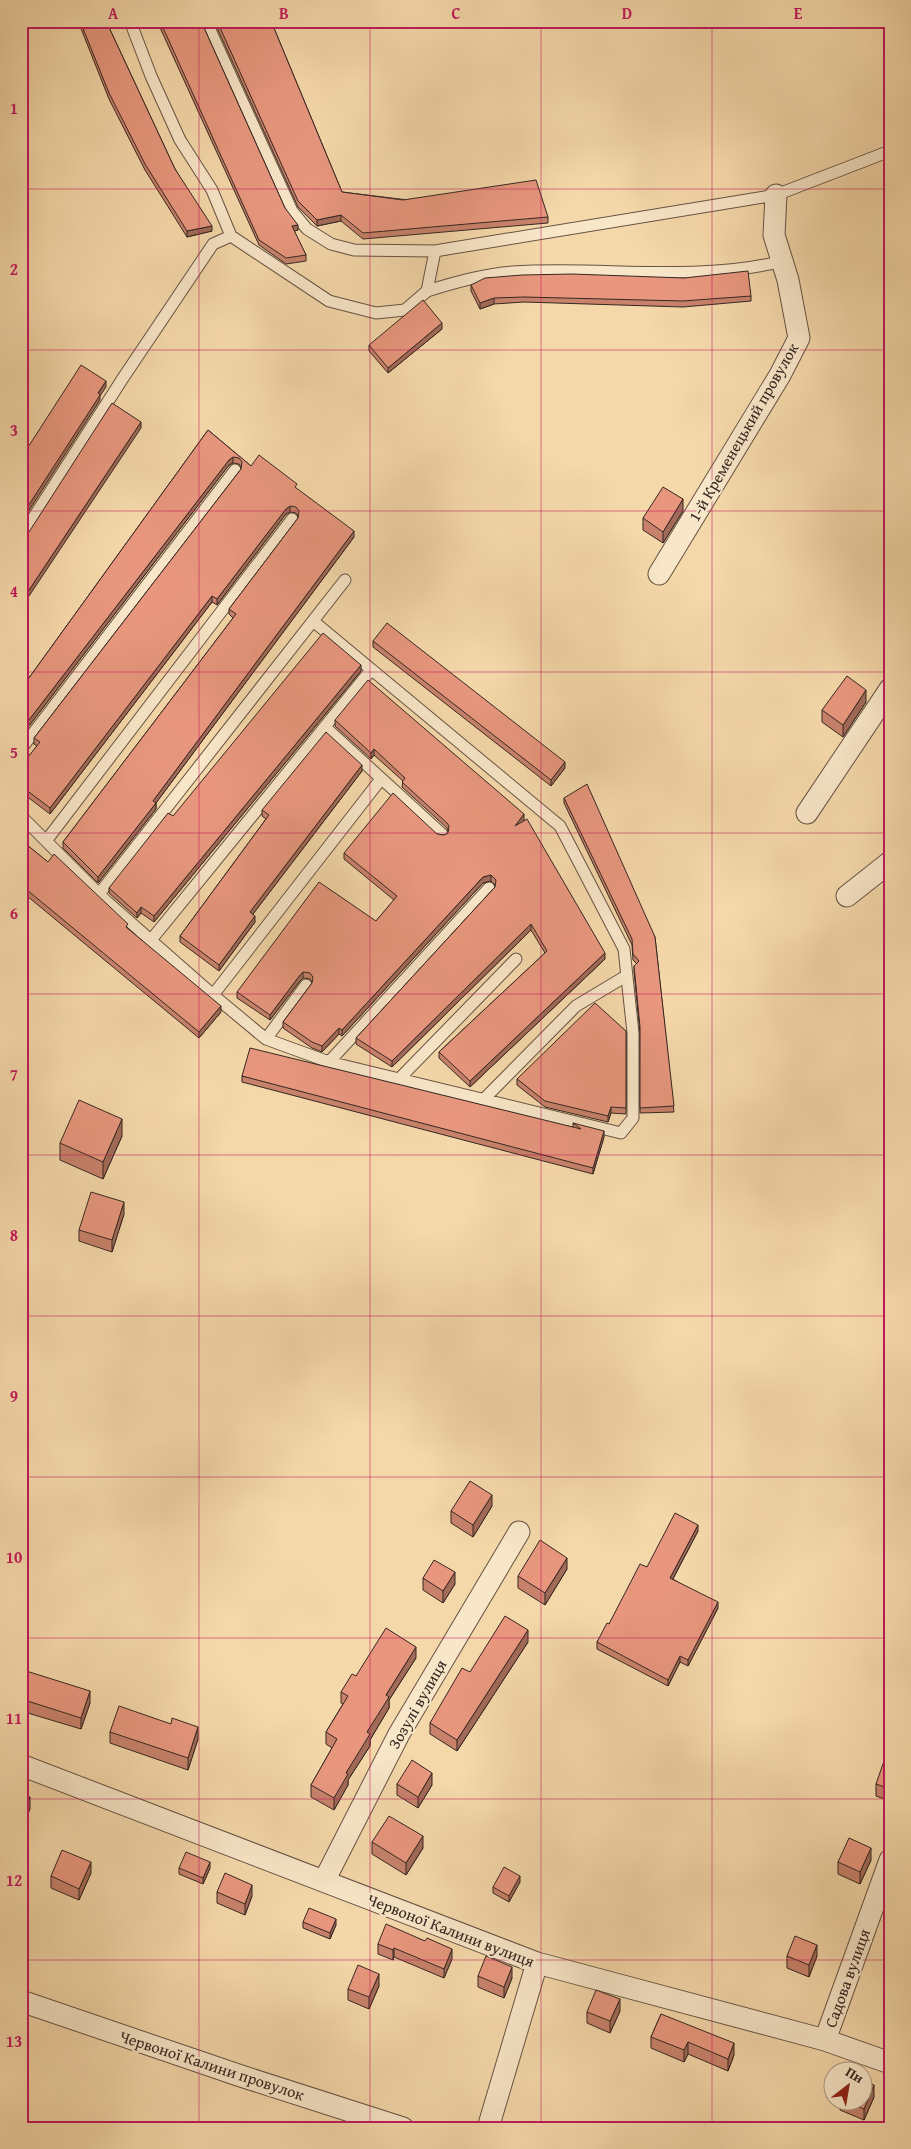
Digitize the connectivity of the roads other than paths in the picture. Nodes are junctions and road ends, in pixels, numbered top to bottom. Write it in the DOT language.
graph roads {
  1 [pos="130,21"];
  2 [pos="206,21"];
  3 [pos="890,151"];
  4 [pos="776,195"];
  5 [pos="230,236"];
  6 [pos="435,251"];
  7 [pos="783,262"];
  8 [pos="427,291"];
  9 [pos="235,470"];
  10 [pos="292,519"];
  11 [pos="21,537"];
  12 [pos="659,574"];
  13 [pos="345,580"];
  14 [pos="313,621"];
  15 [pos="371,670"];
  16 [pos="890,689"];
  17 [pos="325,727"];
  18 [pos="21,749"];
  19 [pos="381,779"];
  20 [pos="807,813"];
  21 [pos="21,816"];
  22 [pos="442,834"];
  23 [pos="46,841"];
  24 [pos="890,862"];
  25 [pos="488,888"];
  26 [pos="99,894"];
  27 [pos="846,896"];
  28 [pos="151,940"];
  29 [pos="516,959"];
  30 [pos="626,976"];
  31 [pos="306,985"];
  32 [pos="213,995"];
  33 [pos="266,1038"];
  34 [pos="329,1062"];
  35 [pos="399,1079"];
  36 [pos="484,1099"];
  37 [pos="519,1532"];
  38 [pos="21,1765"];
  39 [pos="890,1860"];
  40 [pos="324,1881"];
  41 [pos="537,1963"];
  42 [pos="21,2001"];
  43 [pos="825,2040"];
  44 [pos="890,2064"];
  45 [pos="403,2128"];
  46 [pos="488,2128"];
  1 -- 5 [label="lane"];
  2 -- 6 [label="lane"];
  3 -- 4 [label="lane"];
  4 -- 6 [label="lane"];
  4 -- 7 [label="street, 1-й Кременецький провулок"];
  5 -- 8 [label="lane"];
  5 -- 11 [label="lane"];
  6 -- 8 [label="lane"];
  7 -- 8 [label="lane"];
  7 -- 12 [label="street, 1-й Кременецький провулок"];
  9 -- 18 [label="lane"];
  10 -- 23 [label="lane"];
  13 -- 14 [label="lane"];
  14 -- 15 [label="lane"];
  14 -- 26 [label="lane"];
  15 -- 17 [label="lane"];
  15 -- 30 [label="lane"];
  16 -- 20 [label="street"];
  17 -- 19 [label="lane"];
  17 -- 28 [label="lane"];
  19 -- 22 [label="lane"];
  19 -- 32 [label="lane"];
  21 -- 23 [label="lane"];
  23 -- 26 [label="lane"];
  24 -- 27 [label="street"];
  25 -- 34 [label="lane"];
  26 -- 28 [label="lane"];
  28 -- 32 [label="lane"];
  29 -- 35 [label="lane"];
  30 -- 36 [label="lane"];
  30 -- 36 [label="lane"];
  31 -- 33 [label="lane"];
  32 -- 33 [label="lane"];
  33 -- 34 [label="lane"];
  34 -- 35 [label="lane"];
  35 -- 36 [label="lane"];
  37 -- 40 [label="street, Зозулі вулиця"];
  38 -- 40 [label="street, Червоної Калини вулиця"];
  39 -- 43 [label="street, Садова вулиця"];
  40 -- 41 [label="street, Червоної Калини вулиця"];
  41 -- 43 [label="street, Червоної Калини вулиця"];
  41 -- 46 [label="street"];
  42 -- 45 [label="street, Червоної Калини провулок"];
  43 -- 44 [label="street, Червоної Калини вулиця"];
}
